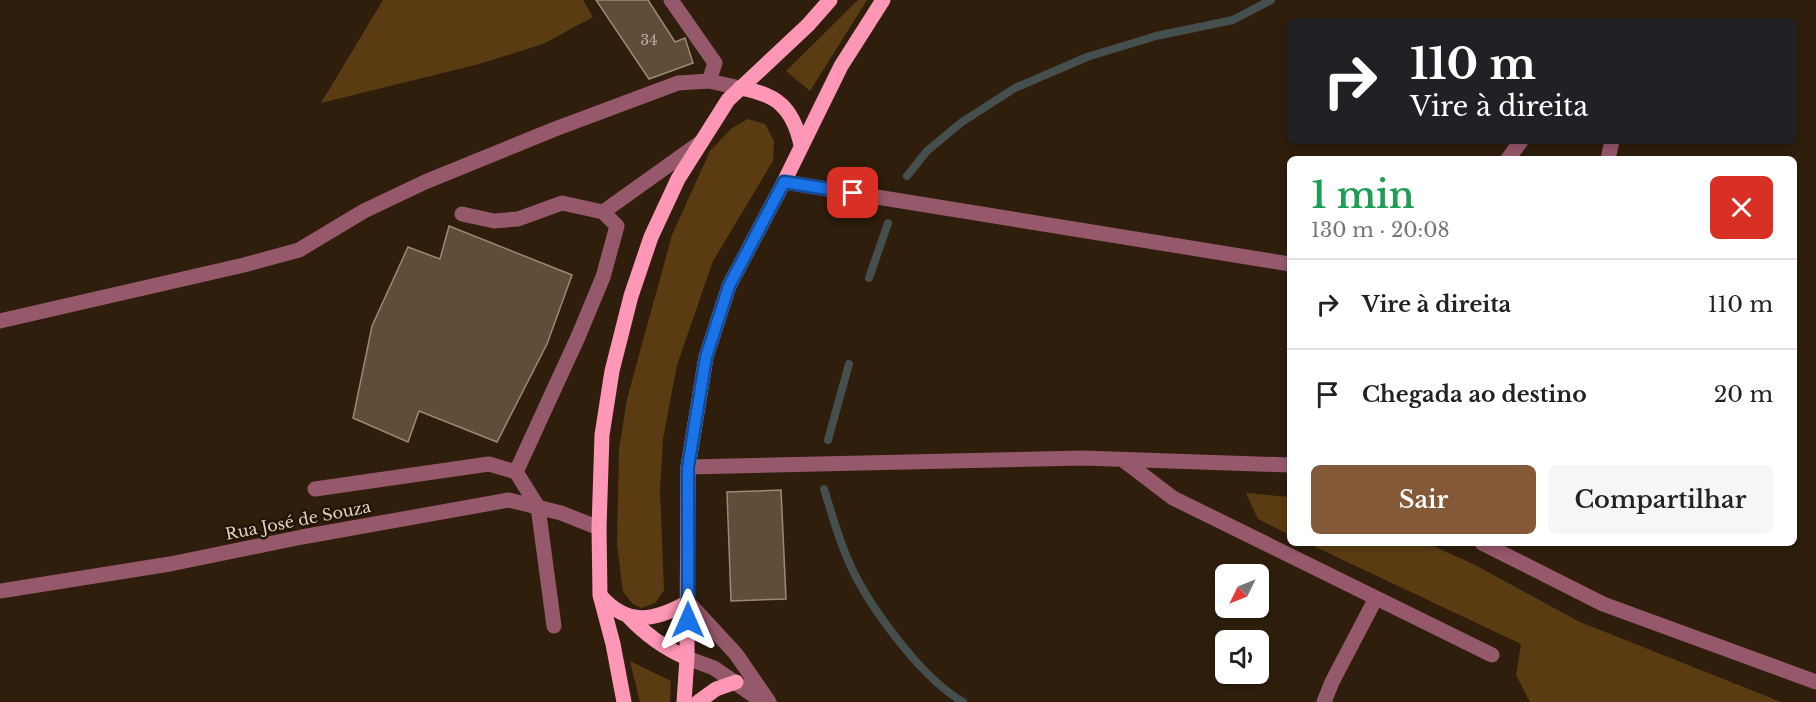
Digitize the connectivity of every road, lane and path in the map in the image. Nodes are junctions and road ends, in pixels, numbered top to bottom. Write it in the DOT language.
graph roads {
  1 [pos="671,0"];
  2 [pos="830,0"];
  3 [pos="883,0"];
  4 [pos="709,81"];
  5 [pos="740,88"];
  6 [pos="703,141"];
  7 [pos="801,145"];
  8 [pos="784,182"];
  9 [pos="603,212"];
  10 [pos="462,214"];
  11 [pos="1287,264"];
  12 [pos="0,321"];
  13 [pos="1123,460"];
  14 [pos="1287,465"];
  15 [pos="688,467"];
  16 [pos="516,472"];
  17 [pos="315,489"];
  18 [pos="538,507"];
  19 [pos="599,528"];
  20 [pos="1488,546"];
  21 [pos="0,591"];
  22 [pos="600,595"];
  23 [pos="1376,598"];
  24 [pos="688,602"];
  25 [pos="629,617"];
  26 [pos="554,626"];
  27 [pos="1492,655"];
  28 [pos="687,658"];
  29 [pos="736,682"];
  30 [pos="1816,682"];
  31 [pos="624,702"];
  32 [pos="684,702"];
  33 [pos="698,702"];
  34 [pos="763,702"];
  35 [pos="769,702"];
  36 [pos="1324,702"];
  1 -- 4 [label="street"];
  2 -- 5 [label="main road"];
  3 -- 7 [label="main road"];
  4 -- 5 [label="street"];
  4 -- 12 [label="street"];
  5 -- 6 [label="main road"];
  5 -- 7 [label="main road"];
  6 -- 9 [label="street"];
  6 -- 19 [label="main road"];
  7 -- 8 [label="main road"];
  8 -- 11 [label="street"];
  8 -- 15 [label="main road"];
  9 -- 10 [label="street"];
  9 -- 16 [label="street"];
  13 -- 14 [label="street"];
  13 -- 15 [label="street"];
  13 -- 23 [label="street"];
  15 -- 24 [label="main road"];
  16 -- 17 [label="street"];
  16 -- 18 [label="street"];
  18 -- 19 [label="street, Rua José de Souza"];
  18 -- 21 [label="street, Rua José de Souza"];
  18 -- 26 [label="street"];
  19 -- 22 [label="main road"];
  20 -- 30 [label="street"];
  22 -- 25 [label="main road"];
  22 -- 31 [label="main road"];
  23 -- 27 [label="street"];
  23 -- 36 [label="street"];
  24 -- 25 [label="main road"];
  24 -- 28 [label="main road"];
  24 -- 35 [label="street"];
  25 -- 28 [label="main road"];
  28 -- 29 [label="street"];
  28 -- 32 [label="main road"];
  29 -- 33 [label="main road"];
  29 -- 34 [label="street"];
}
